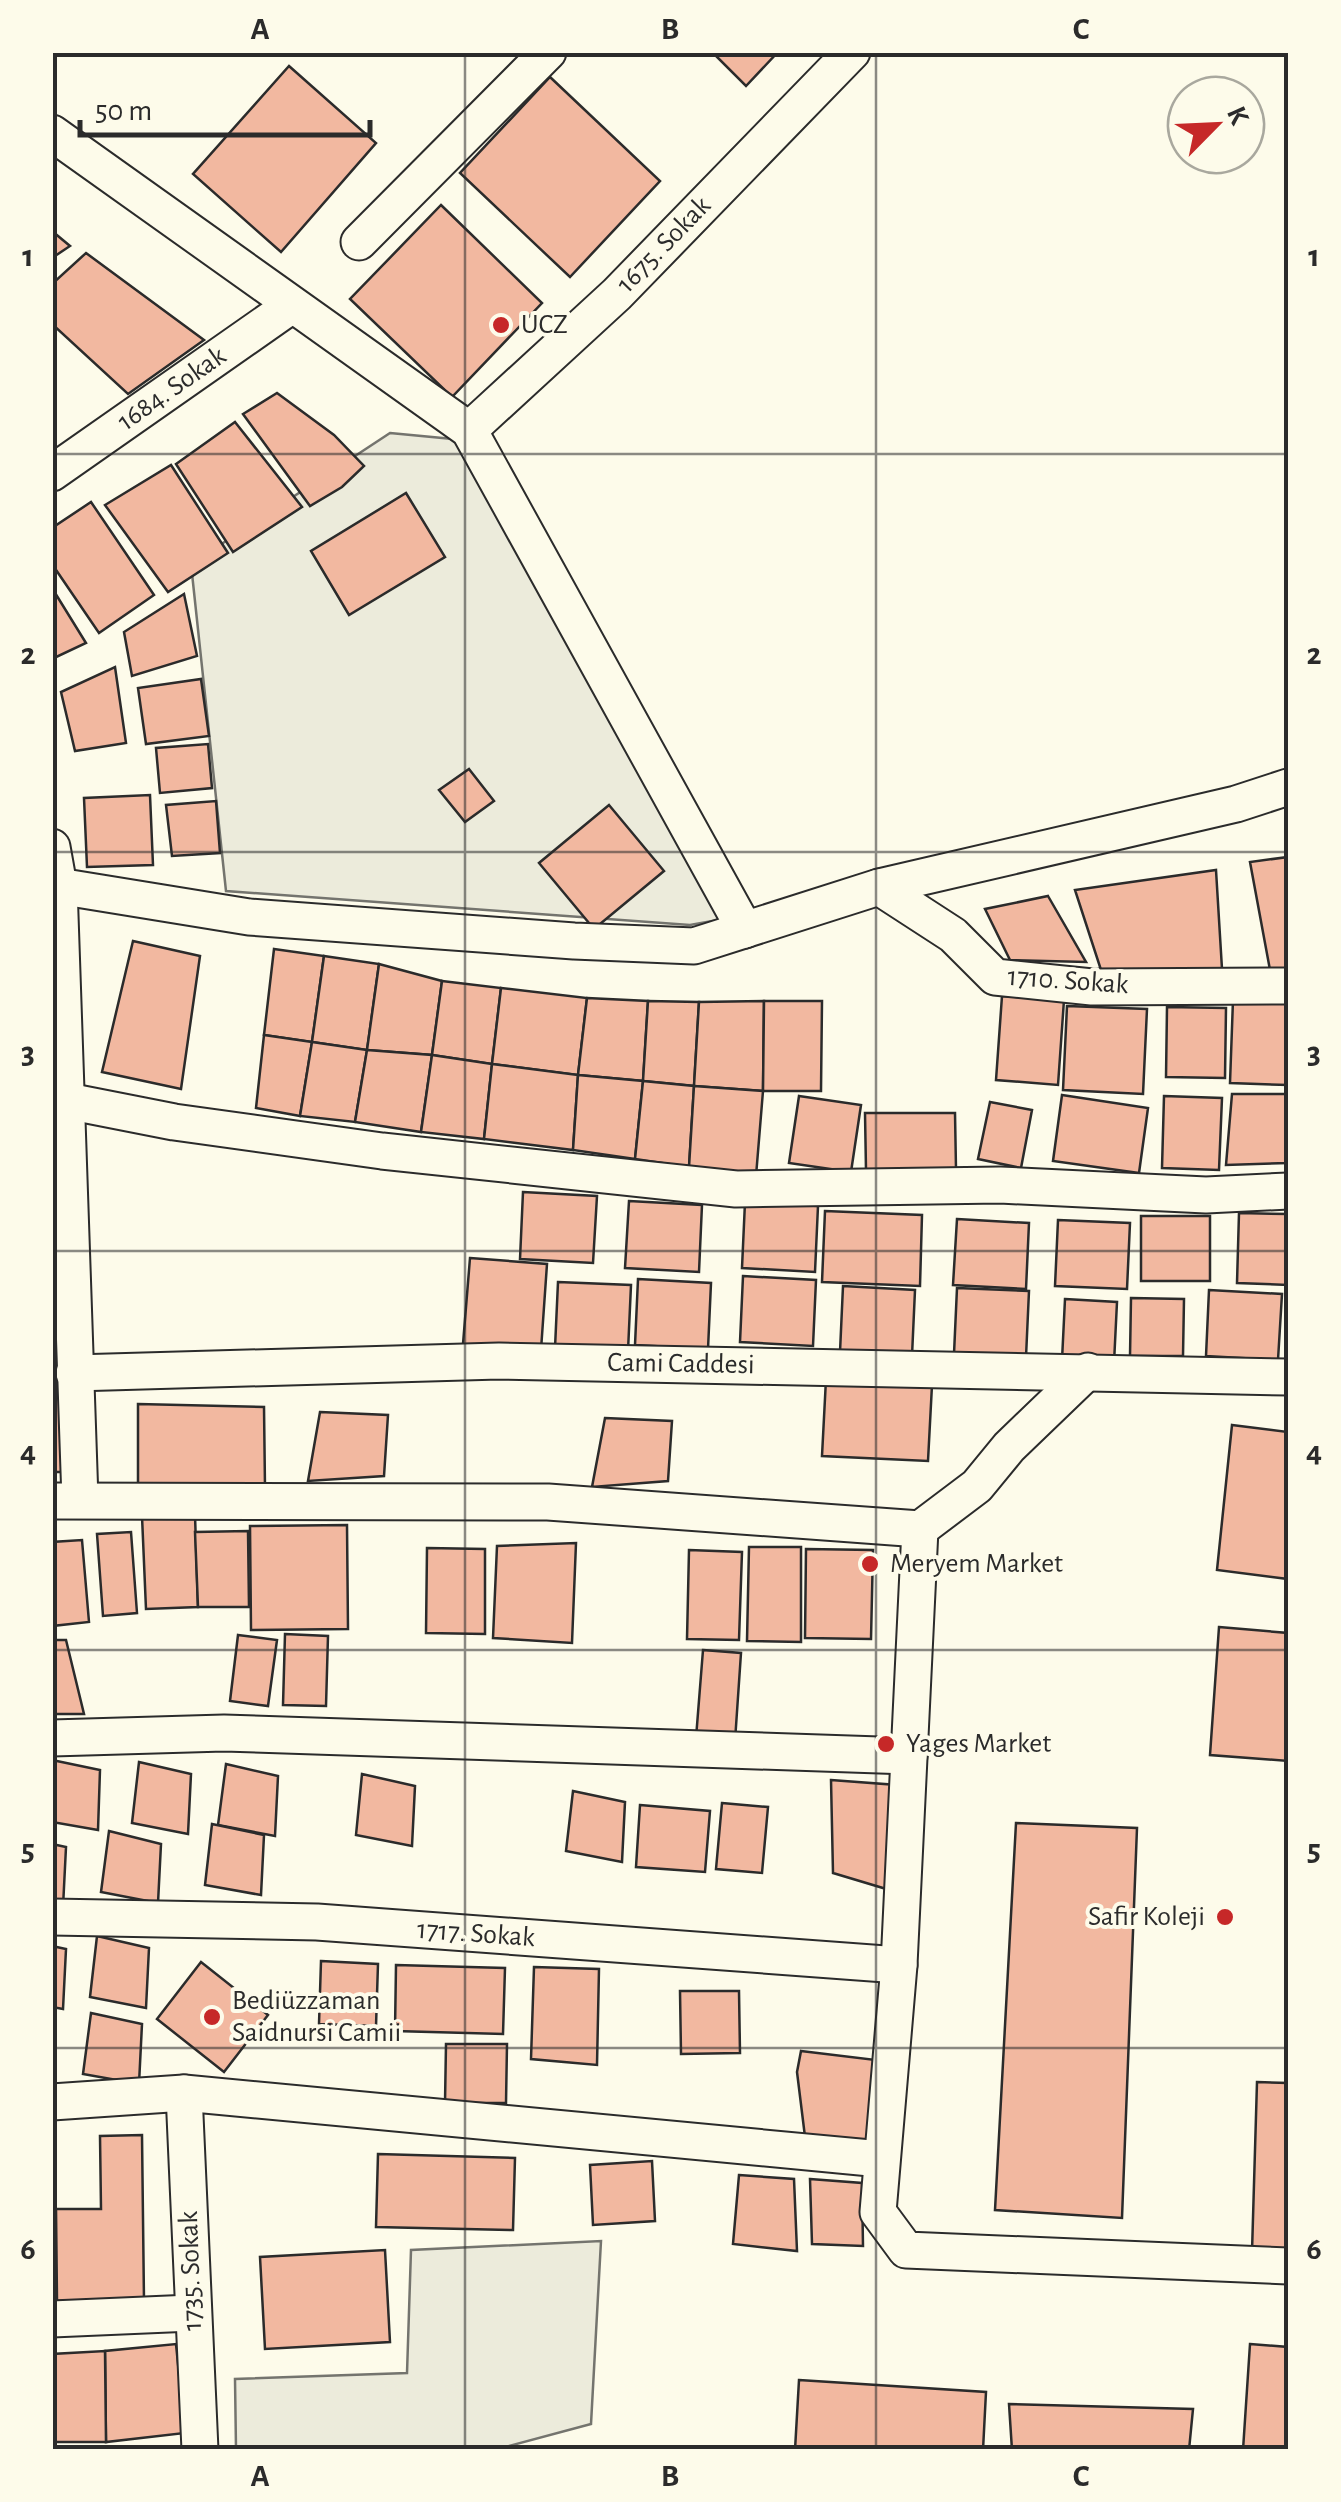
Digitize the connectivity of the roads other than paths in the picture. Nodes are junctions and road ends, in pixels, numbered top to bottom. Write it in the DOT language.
graph roads {
  1 [pos="548,52"];
  2 [pos="852,52"];
  3 [pos="52,134"];
  4 [pos="359,242"];
  5 [pos="292,305"];
  6 [pos="469,430"];
  7 [pos="52,473"];
  8 [pos="1288,788"];
  9 [pos="52,846"];
  10 [pos="56,885"];
  11 [pos="879,886"];
  12 [pos="745,930"];
  13 [pos="1288,986"];
  14 [pos="58,1099"];
  15 [pos="1288,1192"];
  16 [pos="1088,1371"];
  17 [pos="74,1373"];
  18 [pos="1288,1376"];
  19 [pos="66,1500"];
  20 [pos="920,1530"];
  21 [pos="52,1738"];
  22 [pos="909,1756"];
  23 [pos="52,1917"];
  24 [pos="899,1964"];
  25 [pos="184,2093"];
  26 [pos="52,2102"];
  27 [pos="882,2158"];
  28 [pos="1288,2266"];
  29 [pos="192,2313"];
  30 [pos="52,2319"];
  31 [pos="200,2450"];
  1 -- 4 [label="street"];
  2 -- 6 [label="street, 1675. Sokak"];
  3 -- 5 [label="street"];
  5 -- 6 [label="street"];
  5 -- 7 [label="street, 1684. Sokak"];
  6 -- 12 [label="street"];
  8 -- 11 [label="street"];
  9 -- 10 [label="street"];
  10 -- 12 [label="street"];
  10 -- 14 [label="street"];
  11 -- 12 [label="street"];
  11 -- 13 [label="street, 1710. Sokak"];
  14 -- 15 [label="street"];
  14 -- 17 [label="street"];
  16 -- 17 [label="street, Cami Caddesi"];
  16 -- 18 [label="street, Cami Caddesi"];
  16 -- 20 [label="street"];
  17 -- 19 [label="street"];
  19 -- 20 [label="street"];
  20 -- 22 [label="street"];
  21 -- 22 [label="street"];
  22 -- 24 [label="street"];
  23 -- 24 [label="street, 1717. Sokak"];
  24 -- 27 [label="street"];
  25 -- 26 [label="street"];
  25 -- 27 [label="street"];
  25 -- 29 [label="street, 1735. Sokak"];
  27 -- 28 [label="street"];
  29 -- 30 [label="street"];
  29 -- 31 [label="street, 1735. Sokak"];
}
